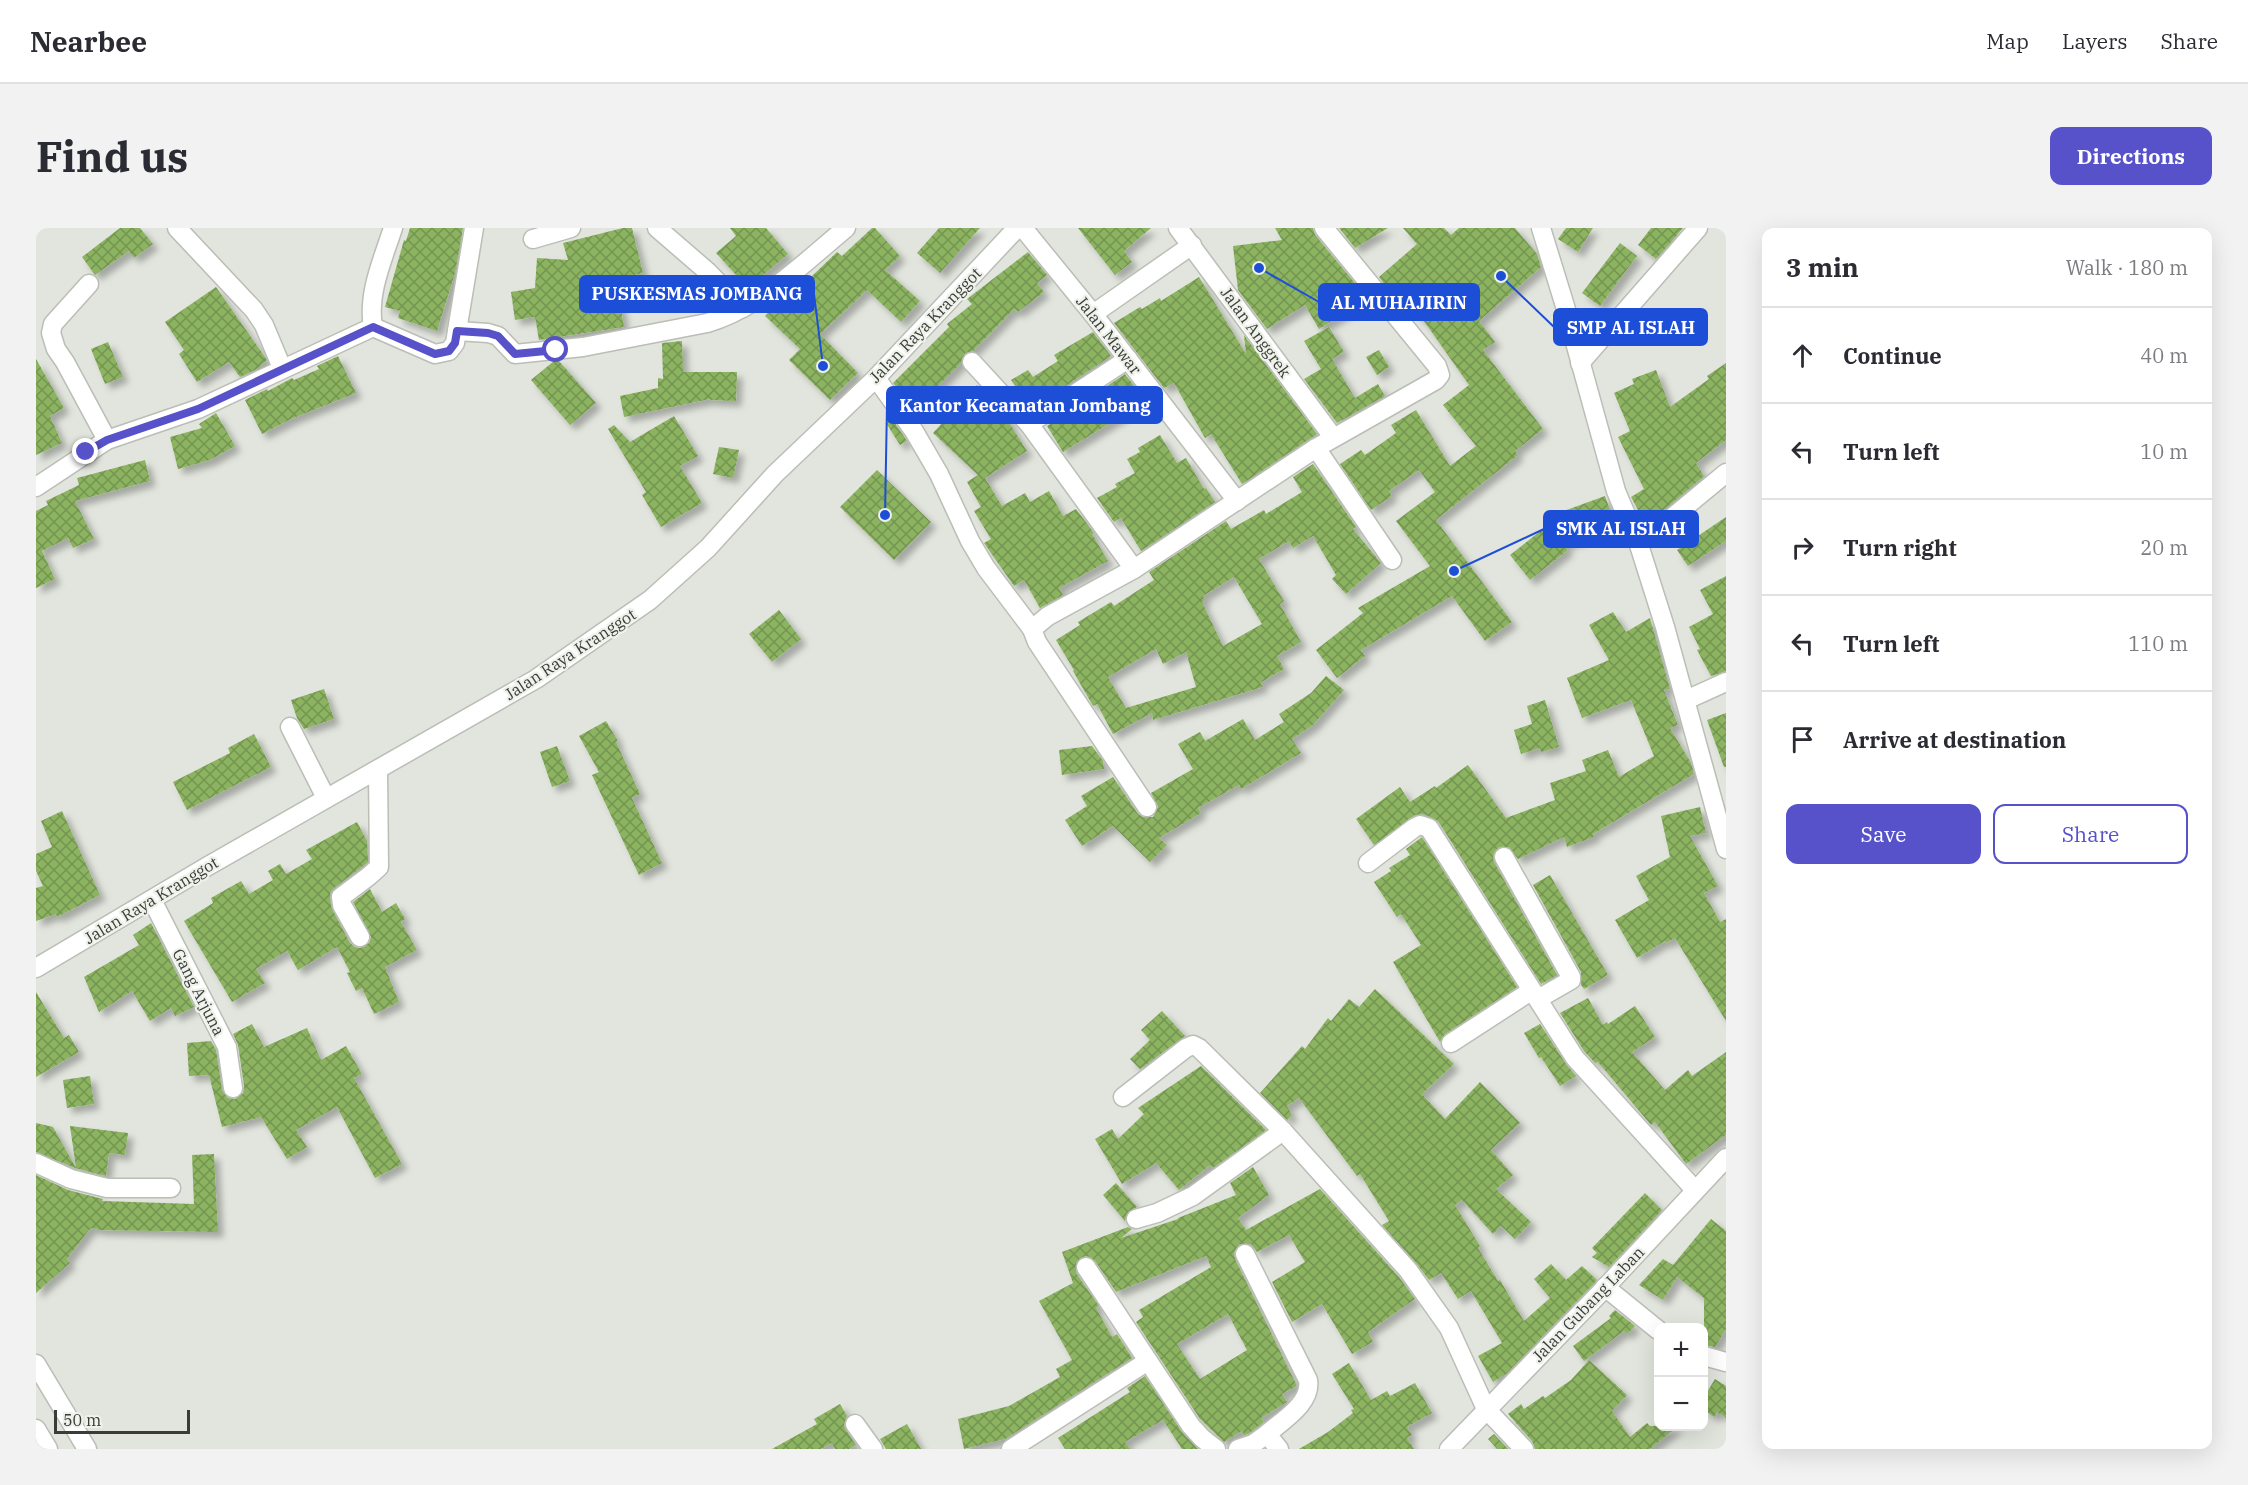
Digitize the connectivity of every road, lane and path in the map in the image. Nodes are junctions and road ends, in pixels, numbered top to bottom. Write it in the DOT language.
graph roads {
  1 [pos="177,228"];
  2 [pos="393,228"];
  3 [pos="474,228"];
  4 [pos="571,228"];
  5 [pos="657,228"];
  6 [pos="1017,228"];
  7 [pos="1023,228"];
  8 [pos="1178,228"];
  9 [pos="1324,228"];
  10 [pos="1540,228"];
  11 [pos="1698,228"];
  12 [pos="841,229"];
  13 [pos="533,239"];
  14 [pos="1192,245"];
  15 [pos="90,284"];
  16 [pos="743,308"];
  17 [pos="1093,314"];
  18 [pos="373,327"];
  19 [pos="457,331"];
  20 [pos="1128,359"];
  21 [pos="972,362"];
  22 [pos="1580,363"];
  23 [pos="282,369"];
  24 [pos="876,378"];
  25 [pos="1029,424"];
  26 [pos="1333,438"];
  27 [pos="107,440"];
  28 [pos="1316,447"];
  29 [pos="1726,473"];
  30 [pos="36,487"];
  31 [pos="1237,501"];
  32 [pos="1636,537"];
  33 [pos="1392,560"];
  34 [pos="1134,569"];
  35 [pos="1032,629"];
  36 [pos="1726,682"];
  37 [pos="1686,700"];
  38 [pos="290,727"];
  39 [pos="378,770"];
  40 [pos="326,798"];
  41 [pos="1147,807"];
  42 [pos="1722,814"];
  43 [pos="1726,849"];
  44 [pos="1504,857"];
  45 [pos="1368,863"];
  46 [pos="152,900"];
  47 [pos="360,937"];
  48 [pos="36,968"];
  49 [pos="1534,995"];
  50 [pos="1451,1043"];
  51 [pos="233,1088"];
  52 [pos="1123,1097"];
  53 [pos="1283,1131"];
  54 [pos="1726,1158"];
  55 [pos="36,1163"];
  56 [pos="171,1188"];
  57 [pos="1695,1190"];
  58 [pos="1136,1219"];
  59 [pos="1245,1254"];
  60 [pos="1086,1267"];
  61 [pos="1605,1287"];
  62 [pos="1654,1326"];
  63 [pos="1708,1357"];
  64 [pos="1148,1361"];
  65 [pos="1726,1362"];
  66 [pos="36,1364"];
  67 [pos="1486,1409"];
  68 [pos="855,1424"];
  69 [pos="36,1430"];
  70 [pos="1267,1434"];
  71 [pos="48,1449"];
  72 [pos="87,1449"];
  73 [pos="873,1449"];
  74 [pos="1011,1449"];
  75 [pos="1216,1449"];
  76 [pos="1238,1449"];
  77 [pos="1279,1449"];
  78 [pos="1449,1449"];
  79 [pos="1524,1449"];
  1 -- 23 [label="street"];
  2 -- 18 [label="street"];
  3 -- 19 [label="street"];
  4 -- 13 [label="street"];
  5 -- 16 [label="street"];
  6 -- 24 [label="street, Jalan Raya Kranggot"];
  7 -- 17 [label="street, Jalan Mawar"];
  8 -- 14 [label="street, Jalan Anggrek"];
  9 -- 26 [label="street"];
  10 -- 22 [label="street"];
  11 -- 22 [label="street"];
  12 -- 16 [label="street"];
  14 -- 17 [label="street"];
  14 -- 26 [label="street, Jalan Anggrek"];
  15 -- 27 [label="street"];
  16 -- 19 [label="street"];
  17 -- 20 [label="street, Jalan Mawar"];
  18 -- 19 [label="street"];
  18 -- 23 [label="street"];
  20 -- 25 [label="street"];
  20 -- 31 [label="street, Jalan Mawar"];
  21 -- 25 [label="street"];
  22 -- 32 [label="street"];
  23 -- 27 [label="street"];
  24 -- 35 [label="street"];
  24 -- 39 [label="street, Jalan Raya Kranggot"];
  25 -- 34 [label="street"];
  26 -- 28 [label="street"];
  27 -- 30 [label="street"];
  28 -- 31 [label="street"];
  28 -- 33 [label="street"];
  29 -- 32 [label="street"];
  31 -- 34 [label="street"];
  32 -- 37 [label="street"];
  34 -- 35 [label="street"];
  35 -- 41 [label="street"];
  36 -- 37 [label="street"];
  37 -- 42 [label="street"];
  38 -- 40 [label="street"];
  39 -- 40 [label="street, Jalan Raya Kranggot"];
  39 -- 47 [label="street"];
  40 -- 46 [label="street, Jalan Raya Kranggot"];
  42 -- 43 [label="street"];
  44 -- 49 [label="street"];
  45 -- 49 [label="street"];
  46 -- 48 [label="street, Jalan Raya Kranggot"];
  46 -- 51 [label="street, Gang Arjuna"];
  49 -- 50 [label="street"];
  49 -- 57 [label="street"];
  52 -- 53 [label="street"];
  53 -- 58 [label="street"];
  53 -- 67 [label="street"];
  54 -- 57 [label="street, Jalan Gubang Laban"];
  55 -- 56 [label="street"];
  57 -- 61 [label="street, Jalan Gubang Laban"];
  59 -- 70 [label="street"];
  60 -- 64 [label="street"];
  61 -- 62 [label="street"];
  61 -- 67 [label="street, Jalan Gubang Laban"];
  63 -- 65 [label="street"];
  64 -- 74 [label="street"];
  64 -- 75 [label="street"];
  66 -- 72 [label="street"];
  67 -- 78 [label="street, Jalan Gubang Laban"];
  67 -- 79 [label="street"];
  68 -- 73 [label="street"];
  69 -- 71 [label="street"];
  70 -- 76 [label="street"];
  70 -- 77 [label="street"];
}
